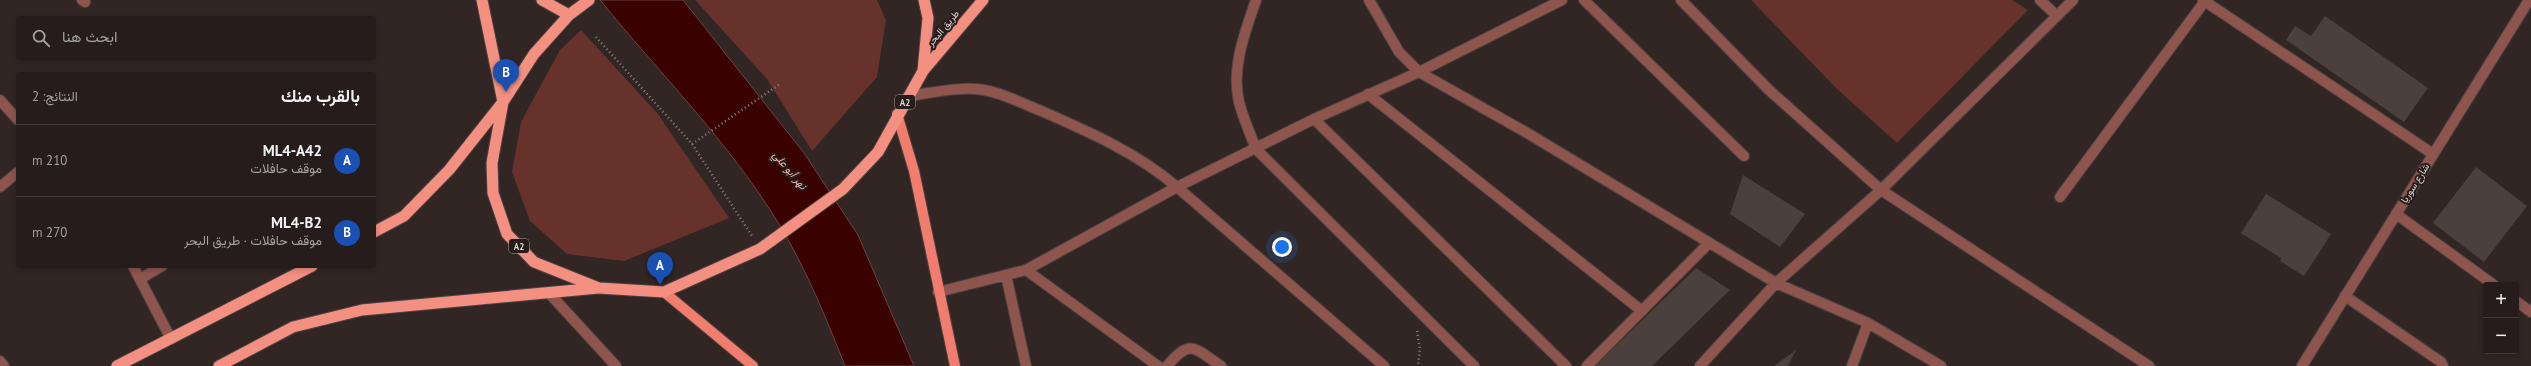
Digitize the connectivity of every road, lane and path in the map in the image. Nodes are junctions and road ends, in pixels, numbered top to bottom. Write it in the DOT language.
graph roads {
  1 [pos="482,0"];
  2 [pos="542,0"];
  3 [pos="589,0"];
  4 [pos="924,0"];
  5 [pos="983,0"];
  6 [pos="1256,0"];
  7 [pos="1369,0"];
  8 [pos="1562,0"];
  9 [pos="1584,0"];
  10 [pos="1681,0"];
  11 [pos="2040,0"];
  12 [pos="2073,0"];
  13 [pos="2529,0"];
  14 [pos="2204,1"];
  15 [pos="569,15"];
  16 [pos="2057,16"];
  17 [pos="596,37"];
  18 [pos="923,71"];
  19 [pos="1419,72"];
  20 [pos="780,84"];
  21 [pos="1368,94"];
  22 [pos="908,96"];
  23 [pos="0,100"];
  24 [pos="503,102"];
  25 [pos="897,114"];
  26 [pos="16,118"];
  27 [pos="1314,119"];
  28 [pos="692,144"];
  29 [pos="1256,149"];
  30 [pos="2433,154"];
  31 [pos="1744,156"];
  32 [pos="16,174"];
  33 [pos="0,187"];
  34 [pos="1177,187"];
  35 [pos="1881,190"];
  36 [pos="2060,197"];
  37 [pos="2396,214"];
  38 [pos="376,231"];
  39 [pos="1709,243"];
  40 [pos="760,249"];
  41 [pos="134,268"];
  42 [pos="159,268"];
  43 [pos="308,268"];
  44 [pos="1026,270"];
  45 [pos="1006,275"];
  46 [pos="140,279"];
  47 [pos="2490,282"];
  48 [pos="1776,283"];
  49 [pos="599,288"];
  50 [pos="664,292"];
  51 [pos="938,292"];
  52 [pos="549,293"];
  53 [pos="2345,296"];
  54 [pos="2519,303"];
  55 [pos="1413,306"];
  56 [pos="1642,311"];
  57 [pos="2531,312"];
  58 [pos="1868,323"];
  59 [pos="171,339"];
  60 [pos="0,361"];
  61 [pos="612,364"];
  62 [pos="4,366"];
  63 [pos="116,366"];
  64 [pos="219,366"];
  65 [pos="753,366"];
  66 [pos="955,366"];
  67 [pos="1026,366"];
  68 [pos="1158,366"];
  69 [pos="1167,366"];
  70 [pos="1221,366"];
  71 [pos="1384,366"];
  72 [pos="1418,366"];
  73 [pos="1474,366"];
  74 [pos="1566,366"];
  75 [pos="1587,366"];
  76 [pos="1700,366"];
  77 [pos="1852,366"];
  78 [pos="1941,366"];
  79 [pos="2149,366"];
  80 [pos="2302,366"];
  81 [pos="2443,366"];
  1 -- 24 [label="highway"];
  2 -- 15 [label="highway"];
  3 -- 15 [label="highway, A2"];
  4 -- 18 [label="highway, A2"];
  5 -- 18 [label="highway, طريق البحر / A2"];
  6 -- 29 [label="street"];
  7 -- 19 [label="street"];
  8 -- 19 [label="street"];
  9 -- 31 [label="street"];
  10 -- 35 [label="street"];
  11 -- 16 [label="street"];
  12 -- 16 [label="street"];
  13 -- 30 [label="street, شارع سوريا"];
  14 -- 30 [label="street"];
  14 -- 36 [label="street"];
  15 -- 24 [label="highway, A2"];
  16 -- 35 [label="street"];
  17 -- 28 [label="path"];
  18 -- 22 [label="highway, A2"];
  19 -- 21 [label="street"];
  19 -- 39 [label="street"];
  20 -- 28 [label="path"];
  21 -- 27 [label="street"];
  21 -- 56 [label="street"];
  22 -- 25 [label="highway, A2"];
  22 -- 34 [label="street"];
  23 -- 26 [label="street"];
  24 -- 38 [label="highway, A2"];
  24 -- 49 [label="highway, A2"];
  25 -- 40 [label="highway, A2"];
  25 -- 51 [label="main road"];
  27 -- 29 [label="street"];
  27 -- 74 [label="street"];
  28 -- 40 [label="path"];
  29 -- 34 [label="street"];
  29 -- 55 [label="street"];
  30 -- 37 [label="street, شارع سوريا"];
  32 -- 33 [label="street"];
  34 -- 44 [label="street"];
  34 -- 71 [label="street"];
  35 -- 48 [label="street"];
  35 -- 79 [label="street"];
  37 -- 47 [label="street"];
  37 -- 53 [label="street, شارع سوريا"];
  39 -- 48 [label="street"];
  39 -- 56 [label="street"];
  40 -- 50 [label="highway, A2"];
  41 -- 46 [label="street"];
  42 -- 46 [label="street"];
  43 -- 59 [label="highway"];
  44 -- 45 [label="street"];
  44 -- 68 [label="street"];
  45 -- 51 [label="street"];
  45 -- 67 [label="street"];
  46 -- 59 [label="street"];
  48 -- 58 [label="street"];
  48 -- 76 [label="street"];
  49 -- 50 [label="highway, A2"];
  49 -- 52 [label="highway, A2"];
  50 -- 65 [label="main road"];
  51 -- 66 [label="main road"];
  52 -- 61 [label="street"];
  52 -- 64 [label="highway, A2"];
  53 -- 80 [label="street, شارع سوريا"];
  53 -- 81 [label="street"];
  54 -- 57 [label="street"];
  55 -- 72 [label="path"];
  55 -- 73 [label="street"];
  56 -- 75 [label="street"];
  58 -- 77 [label="street"];
  58 -- 78 [label="street"];
  59 -- 63 [label="highway"];
  60 -- 62 [label="street"];
  69 -- 70 [label="street"];
}
